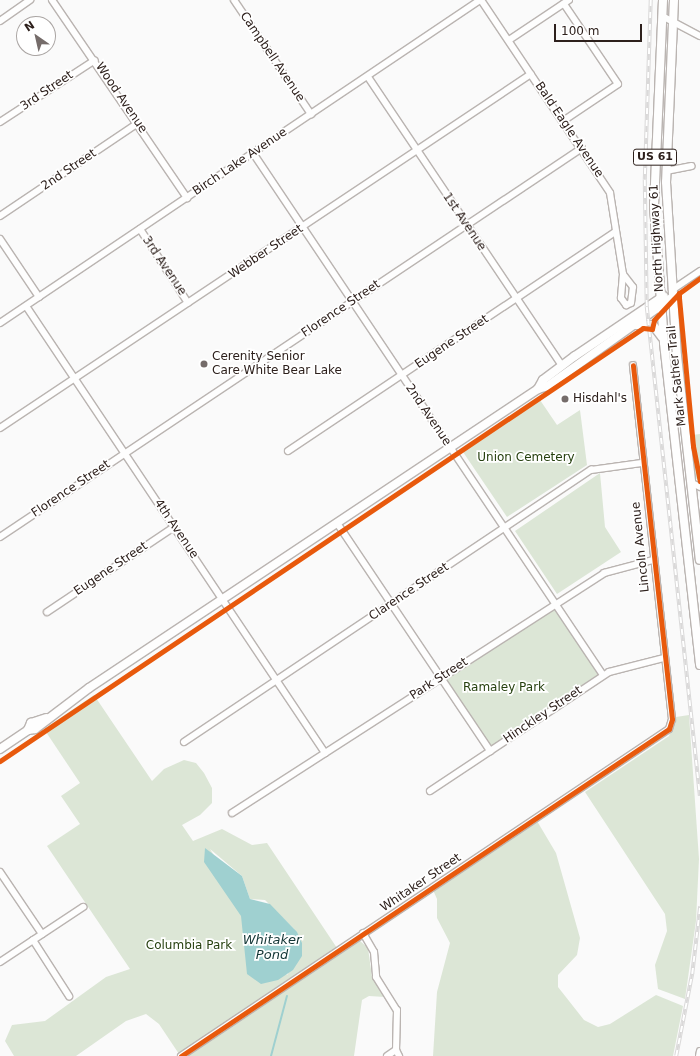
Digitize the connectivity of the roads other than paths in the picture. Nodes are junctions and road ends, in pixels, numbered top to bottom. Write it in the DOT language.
graph roads {
  1 [pos="30,0"];
  2 [pos="52,0"];
  3 [pos="234,0"];
  4 [pos="481,0"];
  5 [pos="663,0"];
  6 [pos="674,0"];
  7 [pos="566,2"];
  8 [pos="662,16"];
  9 [pos="0,21"];
  10 [pos="674,22"];
  11 [pos="700,36"];
  12 [pos="509,40"];
  13 [pos="94,60"];
  14 [pos="531,74"];
  15 [pos="368,77"];
  16 [pos="311,114"];
  17 [pos="563,121"];
  18 [pos="0,122"];
  19 [pos="138,124"];
  20 [pos="582,148"];
  21 [pos="416,151"];
  22 [pos="253,153"];
  23 [pos="692,166"];
  24 [pos="666,171"];
  25 [pos="187,198"];
  26 [pos="0,216"];
  27 [pos="466,226"];
  28 [pos="302,228"];
  29 [pos="140,230"];
  30 [pos="615,232"];
  31 [pos="0,239"];
  32 [pos="700,271"];
  33 [pos="623,274"];
  34 [pos="672,294"];
  35 [pos="39,297"];
  36 [pos="661,298"];
  37 [pos="516,299"];
  38 [pos="352,302"];
  39 [pos="188,303"];
  40 [pos="26,306"];
  41 [pos="662,307"];
  42 [pos="0,323"];
  43 [pos="634,327"];
  44 [pos="664,343"];
  45 [pos="633,365"];
  46 [pos="562,366"];
  47 [pos="401,376"];
  48 [pos="75,380"];
  49 [pos="538,389"];
  50 [pos="0,428"];
  51 [pos="450,448"];
  52 [pos="288,451"];
  53 [pos="125,454"];
  54 [pos="642,463"];
  55 [pos="692,483"];
  56 [pos="700,487"];
  57 [pos="337,523"];
  58 [pos="174,527"];
  59 [pos="504,529"];
  60 [pos="0,537"];
  61 [pos="653,560"];
  62 [pos="700,560"];
  63 [pos="222,600"];
  64 [pos="554,603"];
  65 [pos="391,604"];
  66 [pos="48,612"];
  67 [pos="664,658"];
  68 [pos="700,665"];
  69 [pos="603,675"];
  70 [pos="440,678"];
  71 [pos="276,681"];
  72 [pos="671,726"];
  73 [pos="184,742"];
  74 [pos="0,749"];
  75 [pos="490,751"];
  76 [pos="325,753"];
  77 [pos="430,791"];
  78 [pos="232,813"];
  79 [pos="0,872"];
  80 [pos="83,907"];
  81 [pos="363,933"];
  82 [pos="42,934"];
  83 [pos="33,940"];
  84 [pos="0,962"];
  85 [pos="69,996"];
  86 [pos="396,1050"];
  87 [pos="700,1051"];
  88 [pos="181,1056"];
  89 [pos="387,1056"];
  90 [pos="400,1056"];
  91 [pos="699,1056"];
  1 -- 9 [label="street"];
  2 -- 13 [label="street, Wood Avenue"];
  3 -- 16 [label="street, Campbell Avenue"];
  4 -- 12 [label="street, Bald Eagle Avenue"];
  4 -- 15 [label="street, Birch Lake Avenue"];
  5 -- 8 [label="main road, North Highway 61 / US 61"];
  6 -- 10 [label="main road, North Highway 61 / US 61"];
  7 -- 12 [label="street"];
  7 -- 17 [label="street"];
  8 -- 10 [label="street"];
  8 -- 36 [label="main road, North Highway 61 / US 61"];
  10 -- 11 [label="street"];
  10 -- 24 [label="main road, North Highway 61 / US 61"];
  12 -- 14 [label="street, Bald Eagle Avenue"];
  13 -- 18 [label="street, 3rd Street"];
  13 -- 19 [label="street, Wood Avenue"];
  14 -- 17 [label="street, Bald Eagle Avenue"];
  14 -- 21 [label="street, Webber Street"];
  15 -- 16 [label="street, Birch Lake Avenue"];
  15 -- 21 [label="street, 1st Avenue"];
  16 -- 22 [label="street, Birch Lake Avenue"];
  17 -- 20 [label="street, Bald Eagle Avenue"];
  19 -- 25 [label="street, Wood Avenue"];
  19 -- 26 [label="street, 2nd Street"];
  20 -- 27 [label="street, Florence Street"];
  20 -- 30 [label="street, Bald Eagle Avenue"];
  21 -- 27 [label="street, 1st Avenue"];
  21 -- 28 [label="street, Webber Street"];
  22 -- 25 [label="street, Birch Lake Avenue"];
  22 -- 28 [label="street, 2nd Avenue"];
  23 -- 24 [label="street"];
  24 -- 34 [label="main road, North Highway 61 / US 61"];
  25 -- 29 [label="street, Birch Lake Avenue"];
  27 -- 37 [label="street, 1st Avenue"];
  27 -- 38 [label="street, Florence Street"];
  28 -- 38 [label="street, 2nd Avenue"];
  28 -- 39 [label="street, Webber Street"];
  29 -- 35 [label="street, Birch Lake Avenue"];
  29 -- 39 [label="street, 3rd Avenue"];
  30 -- 33 [label="street, Bald Eagle Avenue"];
  30 -- 37 [label="street, Eugene Street"];
  31 -- 35 [label="street"];
  32 -- 34 [label="street"];
  34 -- 36 [label="main road"];
  34 -- 41 [label="main road"];
  34 -- 55 [label="main road, North Highway 61 / US 61"];
  35 -- 40 [label="street, Birch Lake Avenue"];
  36 -- 41 [label="main road, North Highway 61 / US 61"];
  36 -- 46 [label="main road"];
  37 -- 46 [label="street, 1st Avenue"];
  37 -- 47 [label="street, Eugene Street"];
  38 -- 47 [label="street, 2nd Avenue"];
  38 -- 53 [label="street, Florence Street"];
  39 -- 48 [label="street, Webber Street"];
  40 -- 42 [label="street, Birch Lake Avenue"];
  40 -- 48 [label="street, 4th Avenue"];
  41 -- 43 [label="main road"];
  41 -- 44 [label="main road, North Highway 61 / US 61"];
  43 -- 44 [label="main road"];
  43 -- 49 [label="main road"];
  44 -- 68 [label="main road, North Highway 61 / US 61"];
  45 -- 54 [label="street, Lincoln Avenue"];
  46 -- 49 [label="main road"];
  47 -- 51 [label="street, 2nd Avenue"];
  47 -- 52 [label="street, Eugene Street"];
  48 -- 50 [label="street, Webber Street"];
  48 -- 53 [label="street, 4th Avenue"];
  49 -- 51 [label="main road"];
  51 -- 57 [label="main road"];
  51 -- 59 [label="street, 2nd Avenue"];
  53 -- 58 [label="street, 4th Avenue"];
  53 -- 60 [label="street, Florence Street"];
  54 -- 59 [label="street, Clarence Street"];
  54 -- 61 [label="street, Lincoln Avenue"];
  55 -- 56 [label="street"];
  55 -- 62 [label="main road, North Highway 61 / US 61"];
  57 -- 63 [label="main road"];
  57 -- 65 [label="street"];
  58 -- 63 [label="street, 4th Avenue"];
  58 -- 66 [label="street, Eugene Street"];
  59 -- 64 [label="street, 2nd Avenue"];
  59 -- 65 [label="street, Clarence Street"];
  61 -- 64 [label="street, Park Street"];
  61 -- 67 [label="street, Lincoln Avenue"];
  63 -- 71 [label="street, 4th Avenue"];
  63 -- 74 [label="main road"];
  64 -- 69 [label="street, 2nd Avenue"];
  64 -- 70 [label="street, Park Street"];
  65 -- 70 [label="street"];
  65 -- 71 [label="street, Clarence Street"];
  67 -- 69 [label="street, Hinckley Street"];
  67 -- 72 [label="street, Lincoln Avenue"];
  69 -- 75 [label="street, Hinckley Street"];
  70 -- 75 [label="street"];
  70 -- 76 [label="street, Park Street"];
  71 -- 73 [label="street, Clarence Street"];
  71 -- 76 [label="street, 4th Avenue"];
  72 -- 81 [label="street, Whitaker Street"];
  75 -- 77 [label="street, Hinckley Street"];
  76 -- 78 [label="street, Park Street"];
  79 -- 82 [label="street"];
  80 -- 82 [label="street"];
  81 -- 86 [label="street"];
  81 -- 88 [label="street, Whitaker Street"];
  82 -- 83 [label="street"];
  83 -- 84 [label="street"];
  83 -- 85 [label="street"];
  86 -- 89 [label="street"];
  86 -- 90 [label="street"];
  87 -- 91 [label="street"];
}
